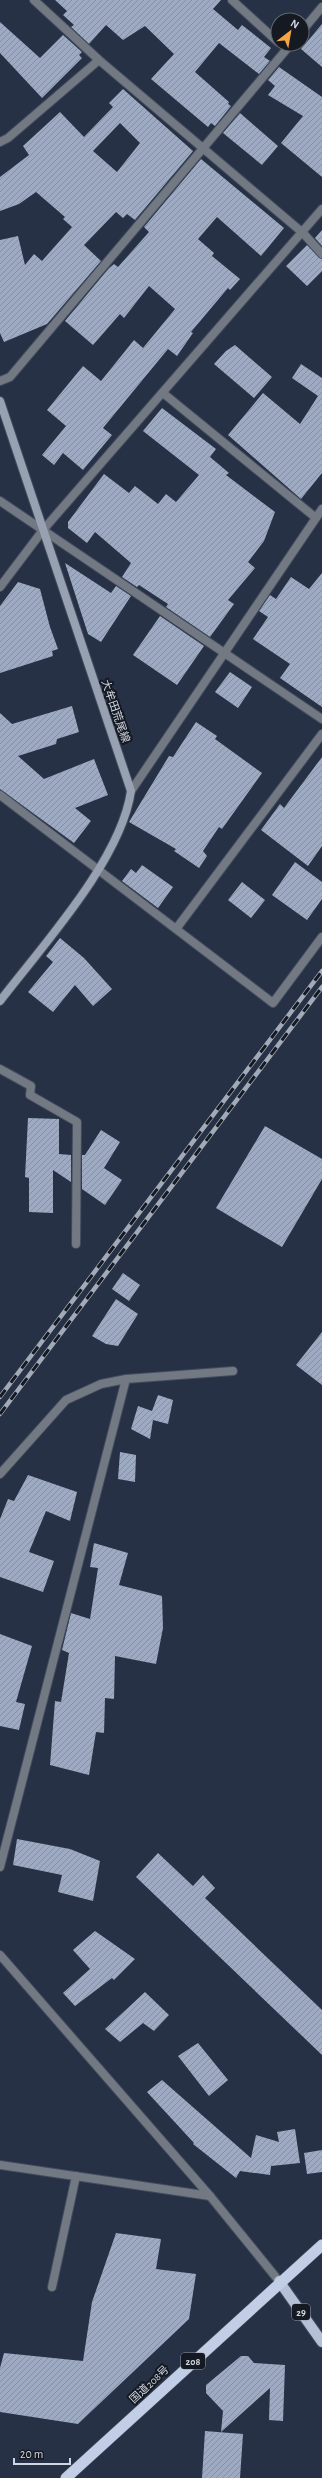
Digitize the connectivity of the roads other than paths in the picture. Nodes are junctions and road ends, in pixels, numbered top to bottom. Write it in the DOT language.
graph roads {
  1 [pos="34,0"];
  2 [pos="232,0"];
  3 [pos="322,7"];
  4 [pos="310,21"];
  5 [pos="270,35"];
  6 [pos="281,52"];
  7 [pos="99,60"];
  8 [pos="0,142"];
  9 [pos="204,149"];
  10 [pos="322,209"];
  11 [pos="303,233"];
  12 [pos="322,254"];
  13 [pos="0,381"];
  14 [pos="163,393"];
  15 [pos="0,401"];
  16 [pos="0,501"];
  17 [pos="322,509"];
  18 [pos="316,518"];
  19 [pos="43,530"];
  20 [pos="0,587"];
  21 [pos="226,654"];
  22 [pos="322,719"];
  23 [pos="322,734"];
  24 [pos="131,791"];
  25 [pos="0,794"];
  26 [pos="99,870"];
  27 [pos="176,929"];
  28 [pos="322,937"];
  29 [pos="0,1001"];
  30 [pos="0,1068"];
  31 [pos="76,1244"];
  32 [pos="233,1371"];
  33 [pos="126,1379"];
  34 [pos="0,1474"];
  35 [pos="0,1867"];
  36 [pos="0,1955"];
  37 [pos="0,2164"];
  38 [pos="76,2176"];
  39 [pos="210,2196"];
  40 [pos="322,2245"];
  41 [pos="279,2281"];
  42 [pos="52,2287"];
  43 [pos="322,2342"];
  44 [pos="66,2478"];
  1 -- 7 [label="street"];
  2 -- 5 [label="street"];
  3 -- 4 [label="street"];
  6 -- 9 [label="street"];
  7 -- 8 [label="street"];
  7 -- 9 [label="street"];
  9 -- 11 [label="street"];
  9 -- 13 [label="street"];
  10 -- 11 [label="street"];
  11 -- 12 [label="street"];
  11 -- 14 [label="street"];
  14 -- 18 [label="street"];
  14 -- 19 [label="street"];
  15 -- 19 [label="main road, 大牟田荒尾線"];
  16 -- 19 [label="street"];
  17 -- 18 [label="street"];
  18 -- 21 [label="street"];
  19 -- 20 [label="street"];
  19 -- 21 [label="street"];
  19 -- 24 [label="main road, 大牟田荒尾線"];
  21 -- 22 [label="street"];
  21 -- 24 [label="street"];
  23 -- 27 [label="street"];
  24 -- 26 [label="main road, 大牟田荒尾線"];
  25 -- 26 [label="street"];
  26 -- 27 [label="street"];
  26 -- 29 [label="main road, 大牟田荒尾線"];
  27 -- 28 [label="street"];
  30 -- 31 [label="street"];
  32 -- 33 [label="street"];
  33 -- 34 [label="street"];
  33 -- 35 [label="street"];
  36 -- 39 [label="street"];
  37 -- 38 [label="street"];
  38 -- 39 [label="street"];
  38 -- 42 [label="street"];
  39 -- 41 [label="street"];
  40 -- 41 [label="highway, 国道208号 / 208"];
  41 -- 43 [label="main road, 29"];
  41 -- 44 [label="highway, 国道208号 / 208"];
}
